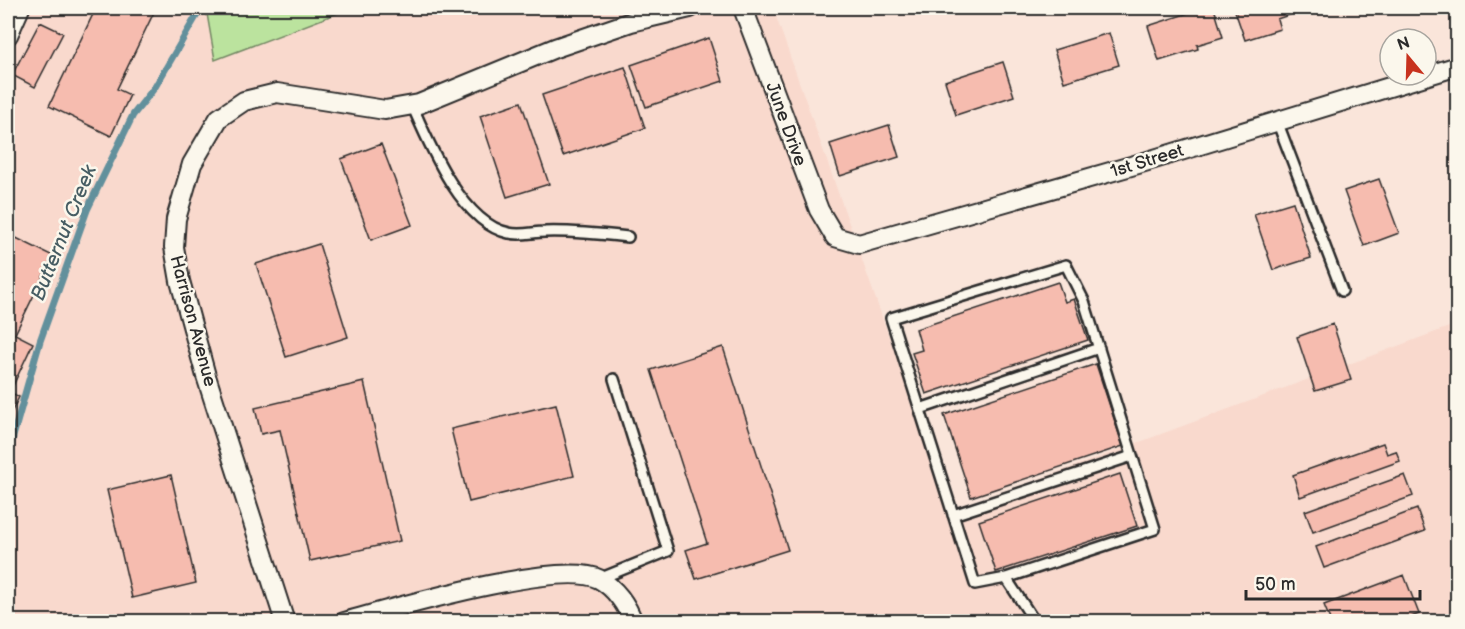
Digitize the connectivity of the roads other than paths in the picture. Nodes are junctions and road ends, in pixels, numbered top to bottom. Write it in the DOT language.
graph roads {
  1 [pos="20,8"];
  2 [pos="690,8"];
  3 [pos="743,8"];
  4 [pos="8,35"];
  5 [pos="1458,66"];
  6 [pos="412,105"];
  7 [pos="1277,121"];
  8 [pos="628,237"];
  9 [pos="834,237"];
  10 [pos="1342,291"];
  11 [pos="1099,348"];
  12 [pos="614,379"];
  13 [pos="920,409"];
  14 [pos="1132,456"];
  15 [pos="953,515"];
  16 [pos="1006,578"];
  17 [pos="599,579"];
  18 [pos="285,621"];
  19 [pos="344,621"];
  20 [pos="633,621"];
  21 [pos="1035,621"];
  1 -- 4 [label="street"];
  2 -- 6 [label="street, Harrison Avenue"];
  3 -- 9 [label="street, June Drive"];
  5 -- 7 [label="street, 1st Street"];
  6 -- 8 [label="lane"];
  6 -- 18 [label="street, Harrison Avenue"];
  7 -- 9 [label="street, 1st Street"];
  7 -- 10 [label="lane"];
  11 -- 13 [label="lane"];
  11 -- 13 [label="lane"];
  11 -- 14 [label="lane"];
  12 -- 17 [label="lane"];
  13 -- 15 [label="lane"];
  14 -- 15 [label="lane"];
  14 -- 16 [label="lane"];
  15 -- 16 [label="lane"];
  16 -- 21 [label="lane"];
  17 -- 19 [label="street"];
  17 -- 20 [label="street"];
}
